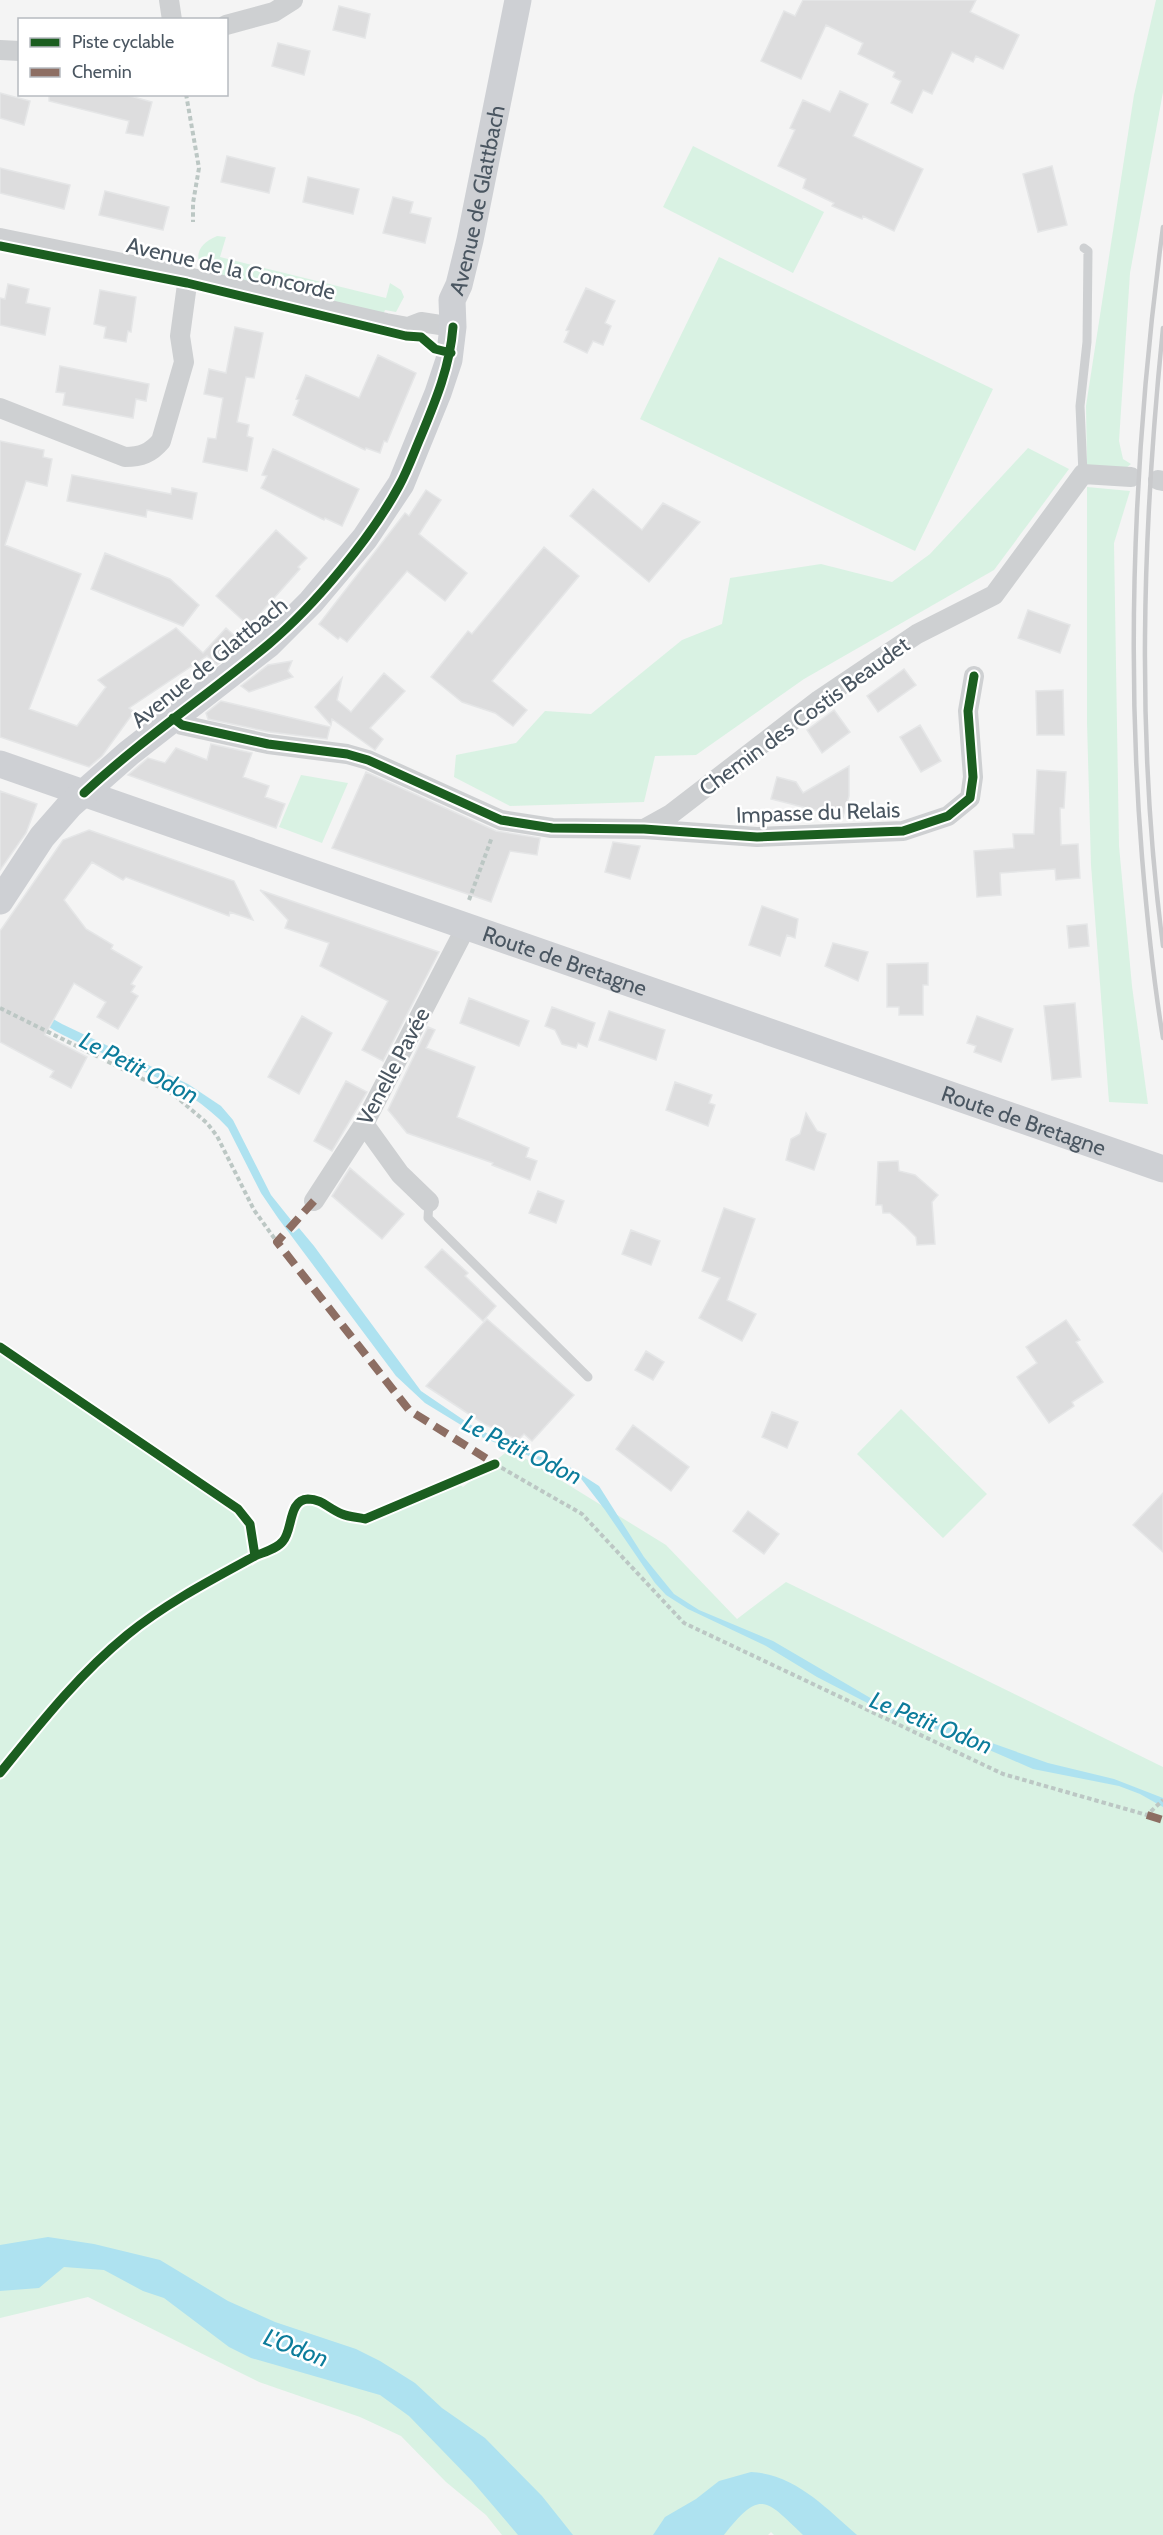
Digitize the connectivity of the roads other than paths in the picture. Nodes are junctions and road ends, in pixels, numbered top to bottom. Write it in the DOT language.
graph roads {
  1 [pos="169,0"];
  2 [pos="293,0"];
  3 [pos="518,0"];
  4 [pos="172,18"];
  5 [pos="228,24"];
  6 [pos="0,50"];
  7 [pos="18,51"];
  8 [pos="0,237"];
  9 [pos="1084,248"];
  10 [pos="188,278"];
  11 [pos="453,327"];
  12 [pos="0,408"];
  13 [pos="1083,474"];
  14 [pos="1131,477"];
  15 [pos="974,676"];
  16 [pos="173,718"];
  17 [pos="0,764"];
  18 [pos="84,793"];
  19 [pos="644,829"];
  20 [pos="0,901"];
  21 [pos="466,927"];
  22 [pos="364,1124"];
  23 [pos="1163,1169"];
  24 [pos="314,1201"];
  25 [pos="429,1202"];
  26 [pos="588,1377"];
  1 -- 4 [label="street"];
  2 -- 5 [label="street"];
  3 -- 11 [label="main road, Avenue de Glattbach"];
  6 -- 7 [label="street"];
  8 -- 10 [label="street, Avenue de la Concorde"];
  9 -- 13 [label="lane"];
  10 -- 11 [label="street, Avenue de la Concorde"];
  10 -- 12 [label="street"];
  11 -- 16 [label="main road, Avenue de Glattbach"];
  13 -- 14 [label="street"];
  13 -- 19 [label="street, Chemin des Costis Beaudet"];
  15 -- 19 [label="street, Impasse du Relais"];
  16 -- 18 [label="main road, Avenue de Glattbach"];
  16 -- 19 [label="street, Impasse du Relais"];
  17 -- 18 [label="main road, Route de Bretagne"];
  18 -- 20 [label="main road, Avenue de Glattbach"];
  18 -- 21 [label="main road, Route de Bretagne"];
  21 -- 22 [label="street, Venelle Pavée"];
  21 -- 23 [label="main road, Route de Bretagne"];
  22 -- 24 [label="street, Venelle Pavée"];
  22 -- 25 [label="street"];
  25 -- 26 [label="lane"];
}
